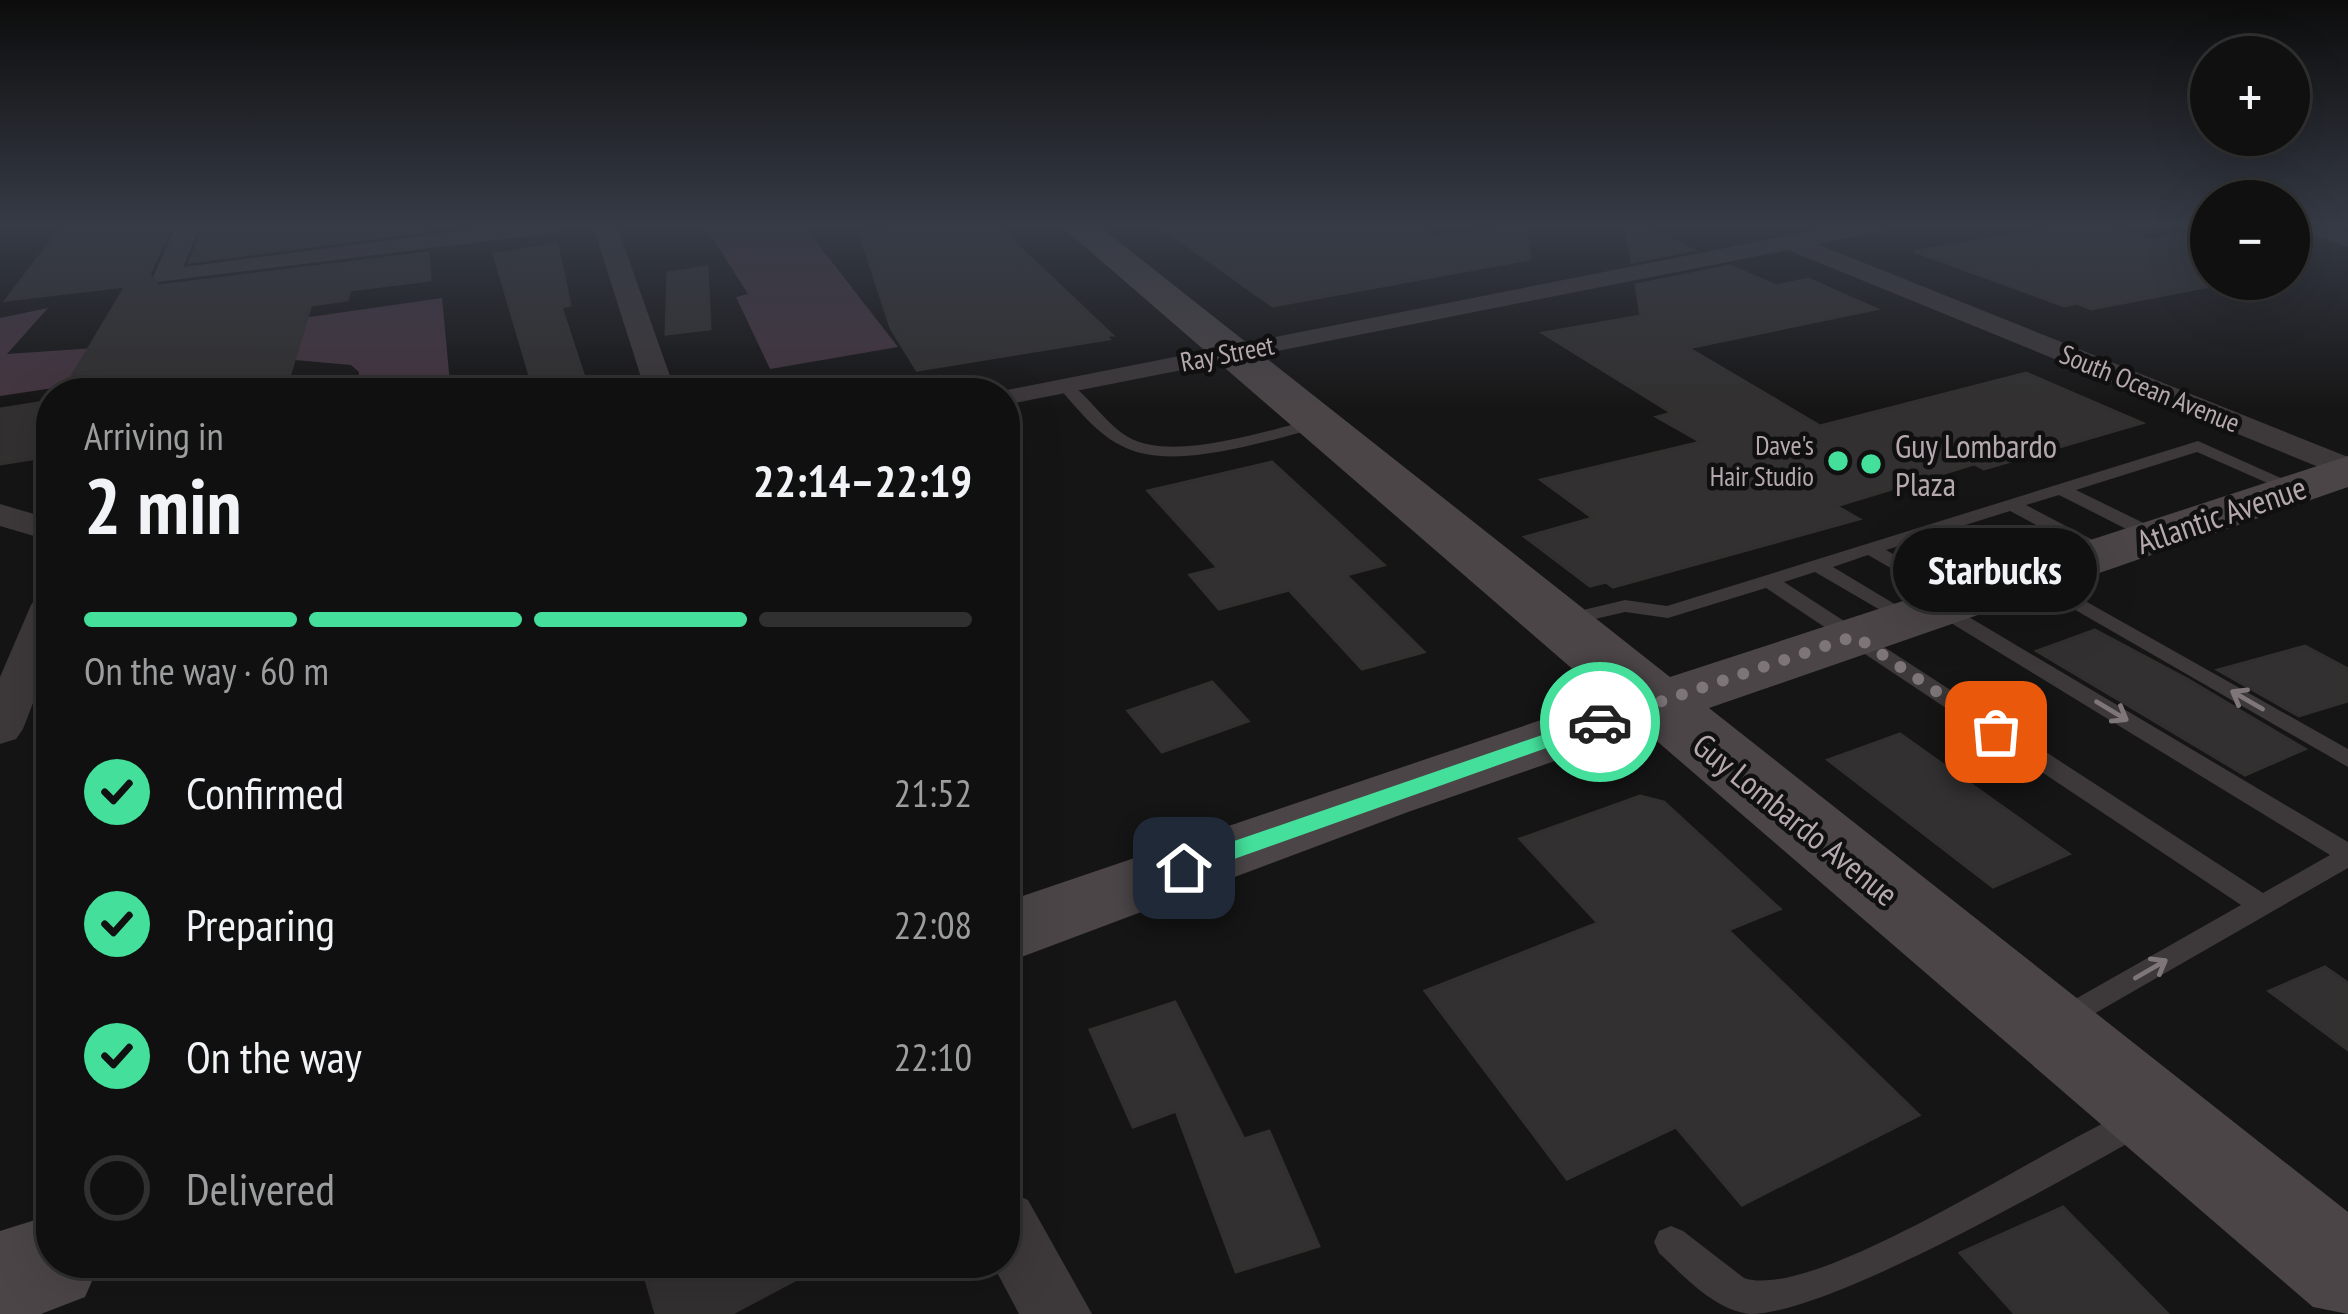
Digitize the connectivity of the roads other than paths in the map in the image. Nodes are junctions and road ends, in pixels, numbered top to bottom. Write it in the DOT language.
graph roads {
  1 [pos="625,287"];
  2 [pos="1152,287"];
  3 [pos="1560,287"];
  4 [pos="1902,287"];
  5 [pos="1230,352"];
  6 [pos="656,378"];
  7 [pos="1064,385"];
  8 [pos="1020,393"];
  9 [pos="1316,424"];
  10 [pos="2348,470"];
  11 [pos="2296,489"];
  12 [pos="2062,490"];
  13 [pos="2012,505"];
  14 [pos="0,514"];
  15 [pos="36,525"];
  16 [pos="2156,536"];
  17 [pos="1871,549"];
  18 [pos="2103,553"];
  19 [pos="1818,566"];
  20 [pos="2032,577"];
  21 [pos="1768,581"];
  22 [pos="1915,616"];
  23 [pos="1554,623"];
  24 [pos="36,641"];
  25 [pos="1655,703"];
  26 [pos="0,728"];
  27 [pos="2348,759"];
  28 [pos="2348,855"];
  29 [pos="2260,904"];
  30 [pos="1020,928"];
  31 [pos="2050,1028"];
  32 [pos="2153,1113"];
  33 [pos="1672,1242"];
  34 [pos="1020,1249"];
  35 [pos="36,1268"];
  36 [pos="2348,1273"];
  37 [pos="0,1280"];
  38 [pos="1057,1314"];
  1 -- 6 [label="street"];
  2 -- 5 [label="street, Guy Lombardo Avenue"];
  3 -- 5 [label="street, Ray Street"];
  4 -- 10 [label="street, South Ocean Avenue"];
  5 -- 7 [label="street, Ray Street"];
  5 -- 9 [label="street, Guy Lombardo Avenue"];
  7 -- 8 [label="street, Ray Street"];
  7 -- 9 [label="lane"];
  9 -- 23 [label="street, Guy Lombardo Avenue"];
  10 -- 11 [label="street, Atlantic Avenue"];
  11 -- 12 [label="lane"];
  11 -- 16 [label="street, Atlantic Avenue"];
  12 -- 13 [label="lane"];
  12 -- 16 [label="lane"];
  13 -- 17 [label="lane"];
  13 -- 18 [label="lane"];
  14 -- 15 [label="street"];
  16 -- 18 [label="street, Atlantic Avenue"];
  17 -- 19 [label="lane"];
  17 -- 22 [label="lane"];
  18 -- 20 [label="street, Atlantic Avenue"];
  19 -- 21 [label="lane"];
  19 -- 22 [label="lane"];
  20 -- 22 [label="street, Atlantic Avenue"];
  27 -- 20 [label="lane, one-way"];
  21 -- 22 [label="lane"];
  21 -- 23 [label="lane"];
  22 -- 25 [label="street, Atlantic Avenue"];
  22 -- 28 [label="lane, one-way"];
  22 -- 29 [label="lane"];
  23 -- 25 [label="street, Guy Lombardo Avenue"];
  24 -- 26 [label="street"];
  25 -- 30 [label="street, Atlantic Avenue"];
  25 -- 31 [label="street, Guy Lombardo Avenue"];
  28 -- 29 [label="lane"];
  31 -- 29 [label="lane, one-way"];
  31 -- 32 [label="street, Guy Lombardo Avenue"];
  32 -- 33 [label="lane"];
  32 -- 36 [label="street, Guy Lombardo Avenue"];
  34 -- 38 [label="street"];
  35 -- 37 [label="street"];
}
